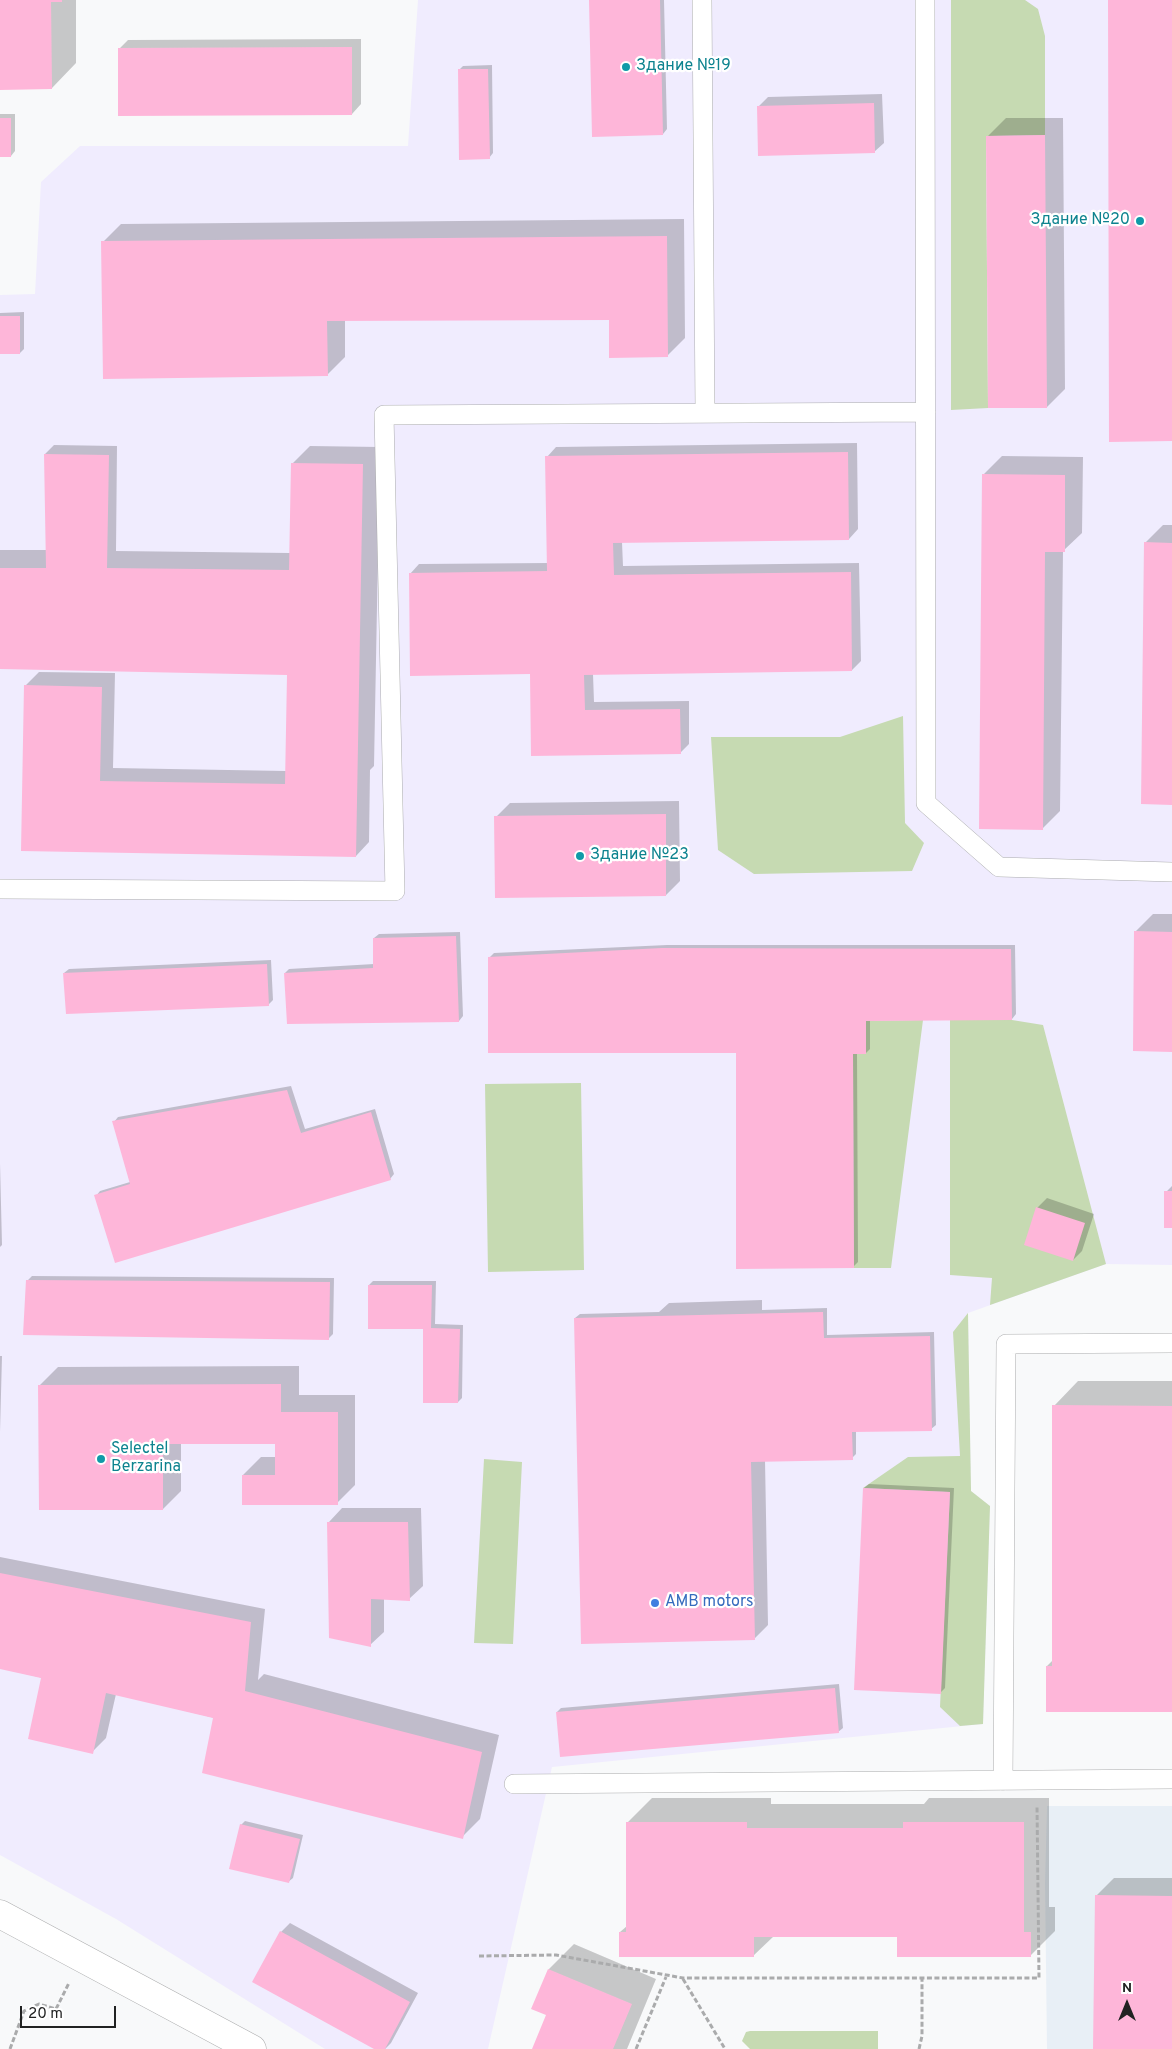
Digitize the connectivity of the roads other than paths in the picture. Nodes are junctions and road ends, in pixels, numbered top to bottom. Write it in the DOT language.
graph roads {
  1 [pos="702,0"];
  2 [pos="925,0"];
  3 [pos="926,412"];
  4 [pos="705,413"];
  5 [pos="1172,872"];
  6 [pos="0,889"];
  7 [pos="1172,1344"];
  8 [pos="1172,1779"];
  9 [pos="1003,1781"];
  10 [pos="514,1784"];
  11 [pos="0,1914"];
  12 [pos="252,2049"];
  1 -- 4 [label="lane"];
  2 -- 3 [label="lane"];
  3 -- 4 [label="lane"];
  3 -- 5 [label="lane"];
  4 -- 6 [label="lane"];
  7 -- 9 [label="lane"];
  8 -- 9 [label="lane"];
  9 -- 10 [label="lane"];
  11 -- 12 [label="street"];
}
